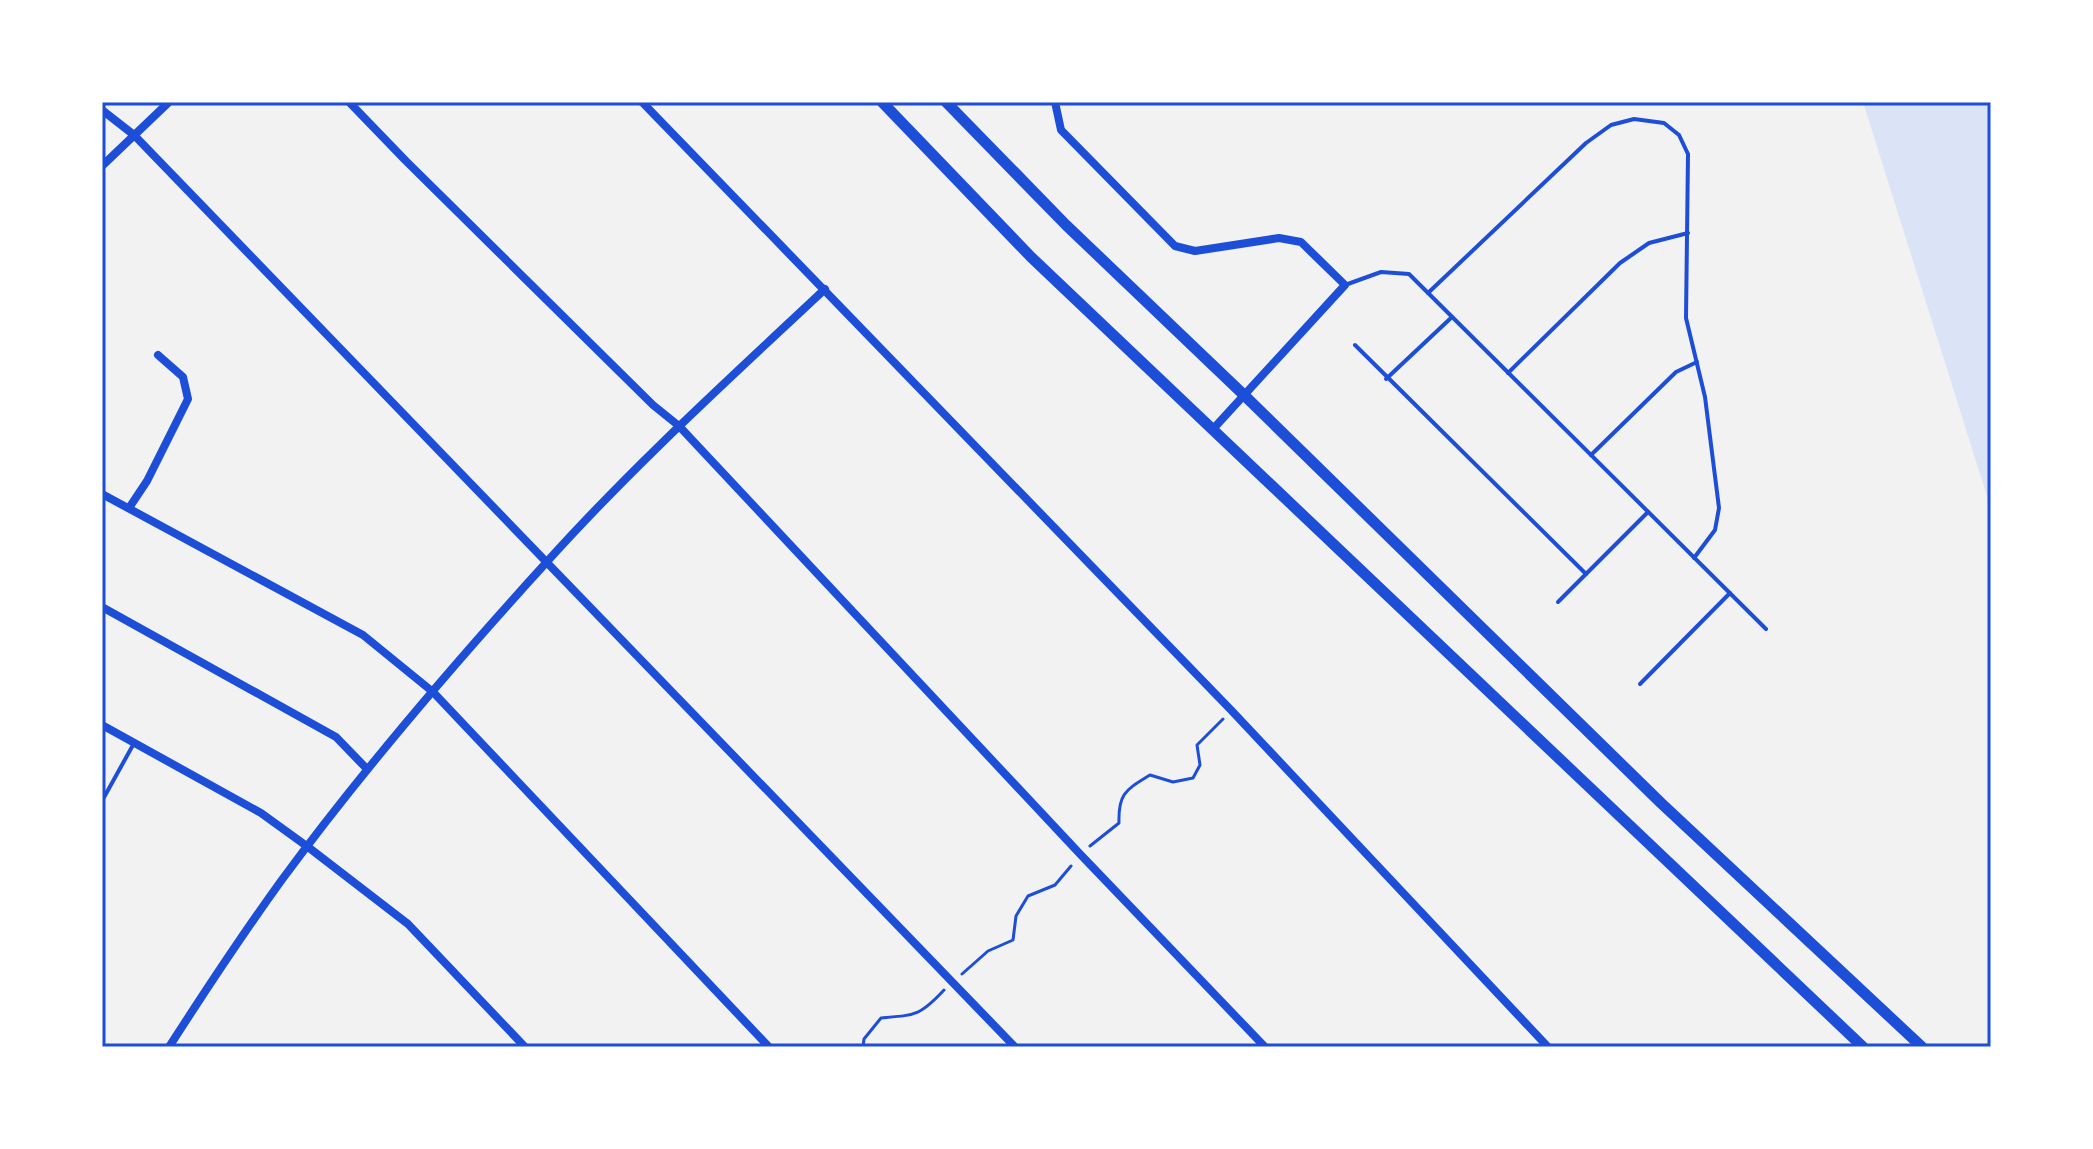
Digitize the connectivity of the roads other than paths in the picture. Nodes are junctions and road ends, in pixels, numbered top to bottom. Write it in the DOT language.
graph roads {
  1 [pos="169,102"];
  2 [pos="349,102"];
  3 [pos="642,102"];
  4 [pos="882,102"];
  5 [pos="946,102"];
  6 [pos="1055,102"];
  7 [pos="102,110"];
  8 [pos="134,135"];
  9 [pos="102,166"];
  10 [pos="1688,233"];
  11 [pos="1345,285"];
  12 [pos="825,289"];
  13 [pos="1428,293"];
  14 [pos="1452,317"];
  15 [pos="1355,345"];
  16 [pos="158,355"];
  17 [pos="1697,362"];
  18 [pos="1508,373"];
  19 [pos="1386,379"];
  20 [pos="1245,396"];
  21 [pos="679,426"];
  22 [pos="1214,428"];
  23 [pos="1591,455"];
  24 [pos="102,494"];
  25 [pos="129,508"];
  26 [pos="1648,512"];
  27 [pos="1694,558"];
  28 [pos="545,563"];
  29 [pos="1586,574"];
  30 [pos="1730,593"];
  31 [pos="1558,602"];
  32 [pos="102,607"];
  33 [pos="1766,629"];
  34 [pos="1640,684"];
  35 [pos="433,692"];
  36 [pos="102,725"];
  37 [pos="134,743"];
  38 [pos="367,769"];
  39 [pos="102,801"];
  40 [pos="308,847"];
  41 [pos="169,1047"];
  42 [pos="525,1047"];
  43 [pos="769,1047"];
  44 [pos="1015,1047"];
  45 [pos="1265,1047"];
  46 [pos="1548,1047"];
  47 [pos="1863,1047"];
  48 [pos="1922,1047"];
  1 -- 8 [label="street"];
  2 -- 21 [label="street"];
  3 -- 12 [label="street"];
  4 -- 22 [label="main road"];
  5 -- 20 [label="main road"];
  6 -- 11 [label="street"];
  7 -- 8 [label="street"];
  8 -- 9 [label="street"];
  8 -- 28 [label="street"];
  10 -- 13 [label="lane"];
  10 -- 17 [label="lane"];
  10 -- 18 [label="lane"];
  11 -- 13 [label="lane"];
  11 -- 20 [label="street"];
  12 -- 21 [label="street"];
  12 -- 46 [label="street"];
  13 -- 14 [label="lane"];
  14 -- 18 [label="lane"];
  14 -- 19 [label="lane"];
  15 -- 19 [label="lane"];
  16 -- 25 [label="street"];
  17 -- 23 [label="lane"];
  17 -- 27 [label="lane"];
  18 -- 23 [label="lane"];
  19 -- 29 [label="lane"];
  20 -- 22 [label="street"];
  20 -- 48 [label="main road"];
  21 -- 28 [label="street"];
  21 -- 45 [label="street"];
  22 -- 47 [label="main road"];
  23 -- 26 [label="lane"];
  24 -- 25 [label="street"];
  25 -- 35 [label="street"];
  26 -- 27 [label="lane"];
  26 -- 29 [label="lane"];
  27 -- 30 [label="lane"];
  28 -- 35 [label="street"];
  28 -- 44 [label="street"];
  29 -- 31 [label="lane"];
  30 -- 33 [label="lane"];
  30 -- 34 [label="lane"];
  32 -- 38 [label="street"];
  35 -- 38 [label="street"];
  35 -- 43 [label="street"];
  36 -- 37 [label="street"];
  37 -- 39 [label="lane"];
  37 -- 40 [label="street"];
  38 -- 40 [label="street"];
  40 -- 41 [label="street"];
  40 -- 42 [label="street"];
}
